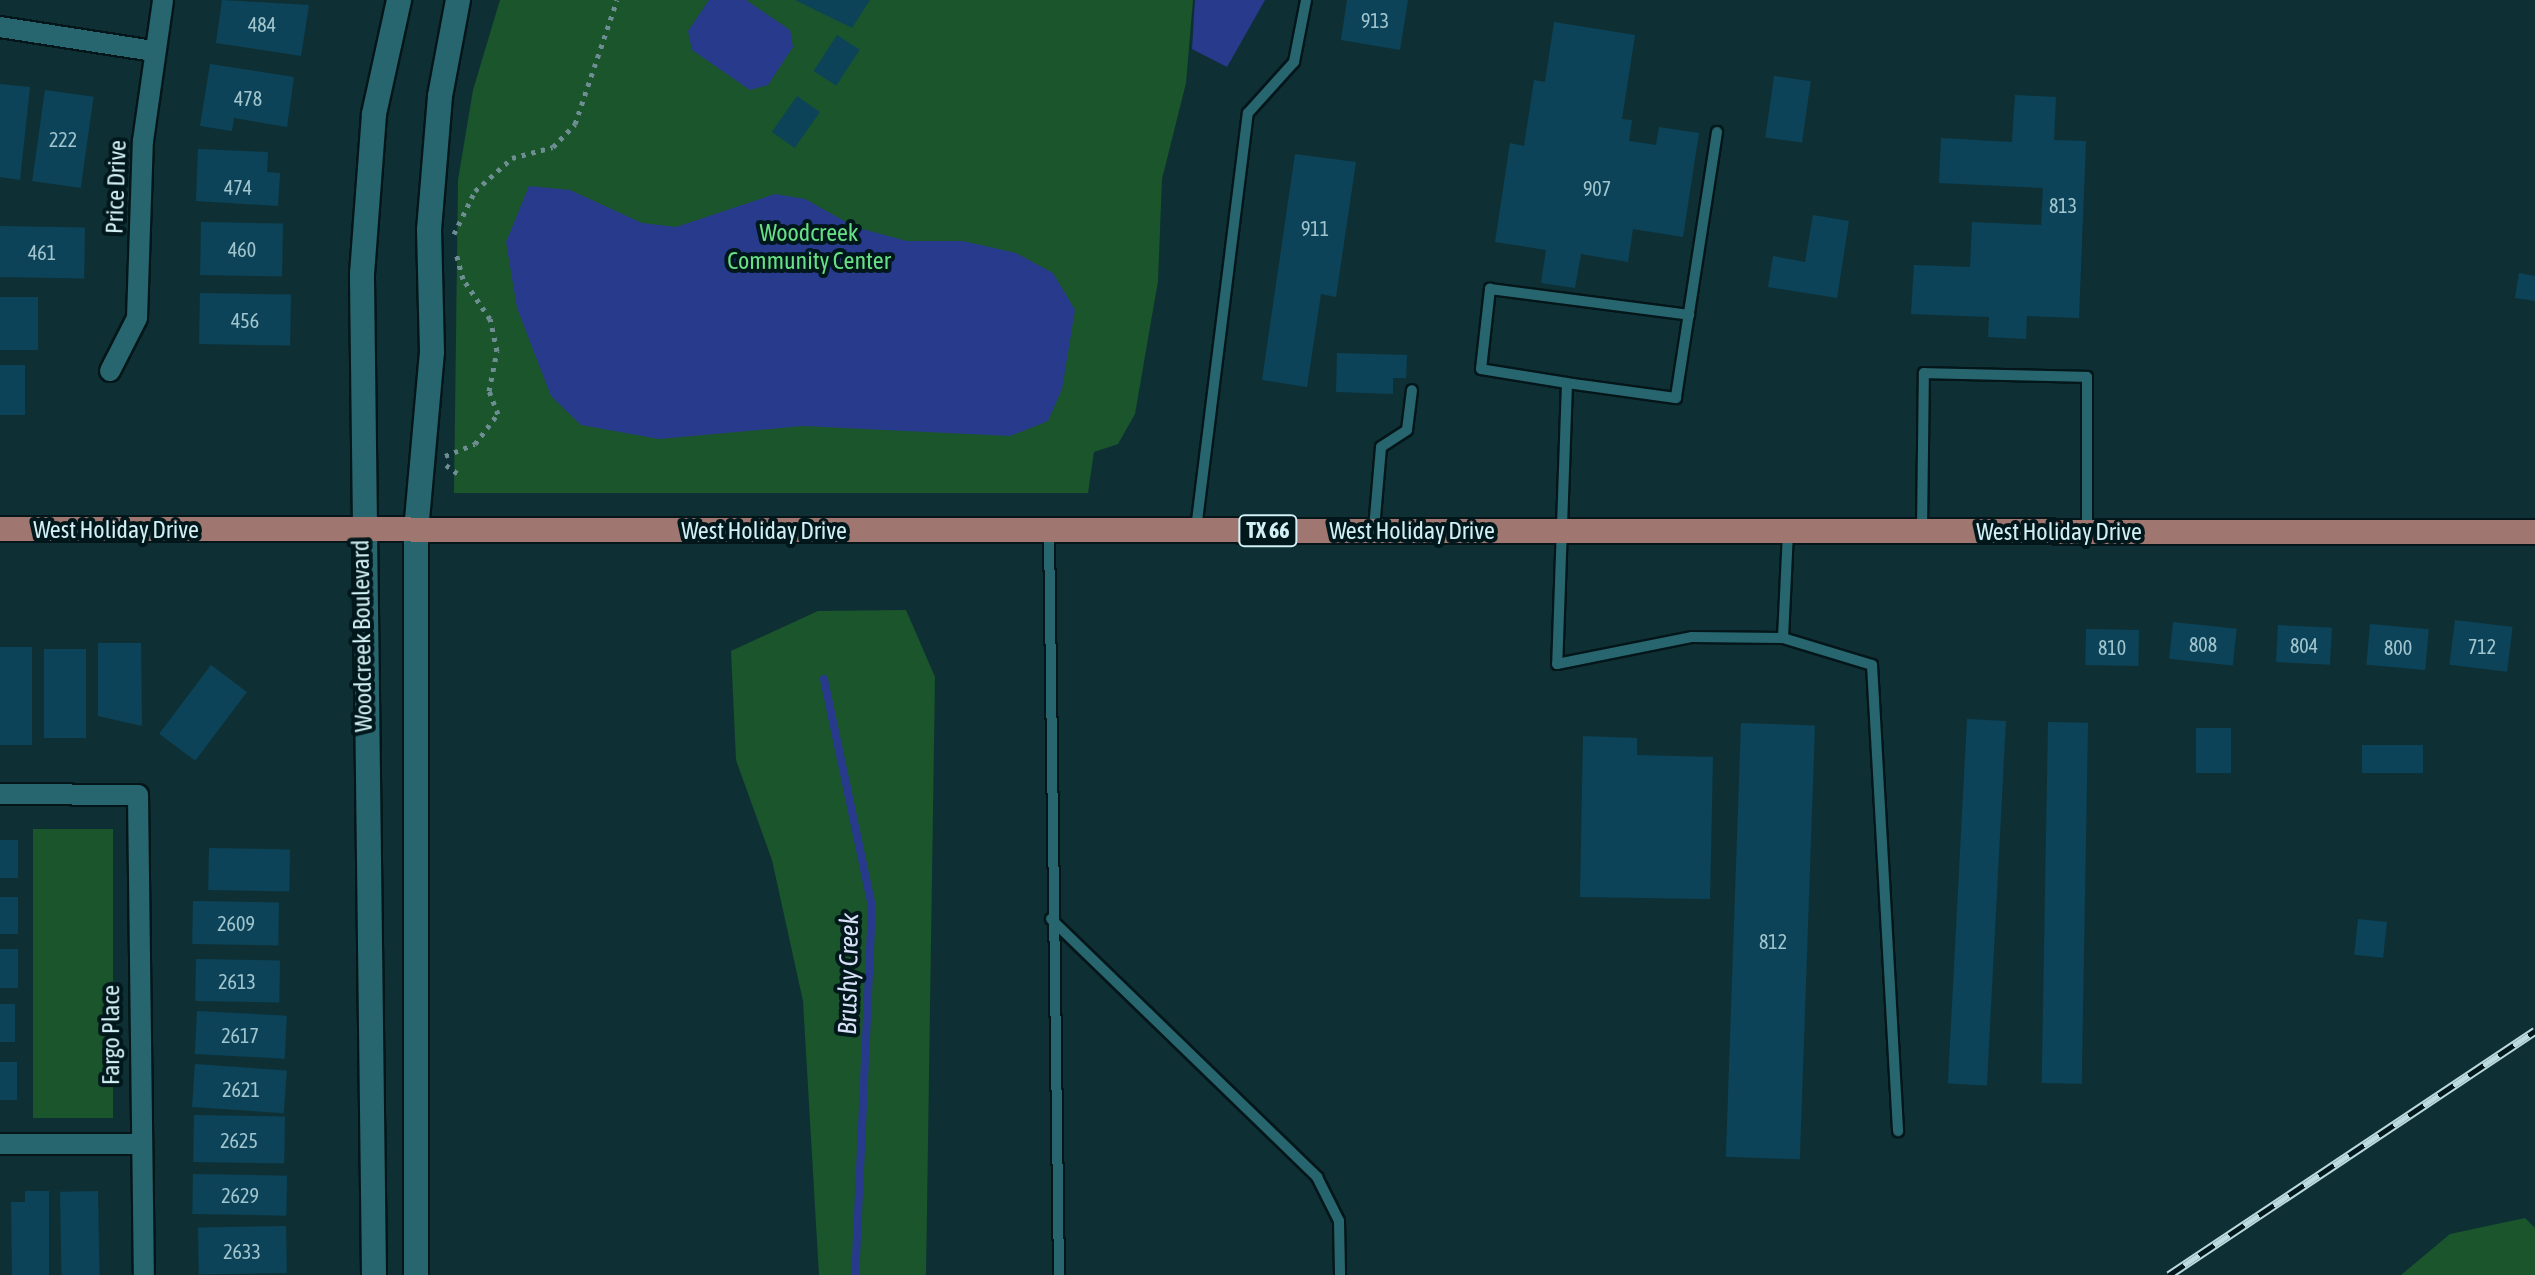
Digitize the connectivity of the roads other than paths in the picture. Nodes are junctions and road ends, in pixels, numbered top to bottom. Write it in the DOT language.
graph roads {
  1 [pos="163,0"];
  2 [pos="399,0"];
  3 [pos="458,0"];
  4 [pos="1306,0"];
  5 [pos="0,27"];
  6 [pos="154,51"];
  7 [pos="1717,132"];
  8 [pos="1689,315"];
  9 [pos="110,371"];
  10 [pos="1567,383"];
  11 [pos="1412,390"];
  12 [pos="0,529"];
  13 [pos="360,530"];
  14 [pos="416,531"];
  15 [pos="1049,531"];
  16 [pos="1195,531"];
  17 [pos="1374,531"];
  18 [pos="1561,531"];
  19 [pos="1788,532"];
  20 [pos="1922,532"];
  21 [pos="2087,532"];
  22 [pos="2535,532"];
  23 [pos="1783,638"];
  24 [pos="0,794"];
  25 [pos="1051,919"];
  26 [pos="1898,1131"];
  27 [pos="0,1144"];
  28 [pos="137,1144"];
  29 [pos="144,1275"];
  30 [pos="374,1275"];
  31 [pos="416,1275"];
  32 [pos="1059,1275"];
  33 [pos="1340,1275"];
  1 -- 6 [label="street, Price Drive"];
  2 -- 13 [label="street, Woodcreek Boulevard"];
  3 -- 14 [label="street, Woodcreek Boulevard"];
  4 -- 16 [label="lane"];
  5 -- 6 [label="street"];
  6 -- 9 [label="street, Price Drive"];
  7 -- 8 [label="lane"];
  8 -- 10 [label="lane"];
  8 -- 10 [label="lane"];
  10 -- 18 [label="lane"];
  11 -- 17 [label="lane"];
  12 -- 13 [label="main road, West Holiday Drive / TX 66"];
  13 -- 14 [label="main road, West Holiday Drive / TX 66"];
  13 -- 30 [label="street, Woodcreek Boulevard"];
  14 -- 15 [label="main road, West Holiday Drive / TX 66"];
  14 -- 31 [label="street, Woodcreek Boulevard"];
  15 -- 16 [label="main road, West Holiday Drive / TX 66"];
  15 -- 25 [label="lane"];
  16 -- 17 [label="main road, West Holiday Drive / TX 66"];
  17 -- 18 [label="main road, West Holiday Drive / TX 66"];
  18 -- 19 [label="main road, West Holiday Drive / TX 66"];
  18 -- 23 [label="lane"];
  19 -- 20 [label="main road, West Holiday Drive / TX 66"];
  19 -- 23 [label="lane"];
  20 -- 21 [label="main road, West Holiday Drive / TX 66"];
  20 -- 21 [label="lane"];
  21 -- 22 [label="main road, West Holiday Drive / TX 66"];
  23 -- 26 [label="lane"];
  24 -- 28 [label="street, Fargo Place"];
  25 -- 32 [label="lane"];
  25 -- 33 [label="lane"];
  27 -- 28 [label="street"];
  28 -- 29 [label="street, Fargo Place"];
}
